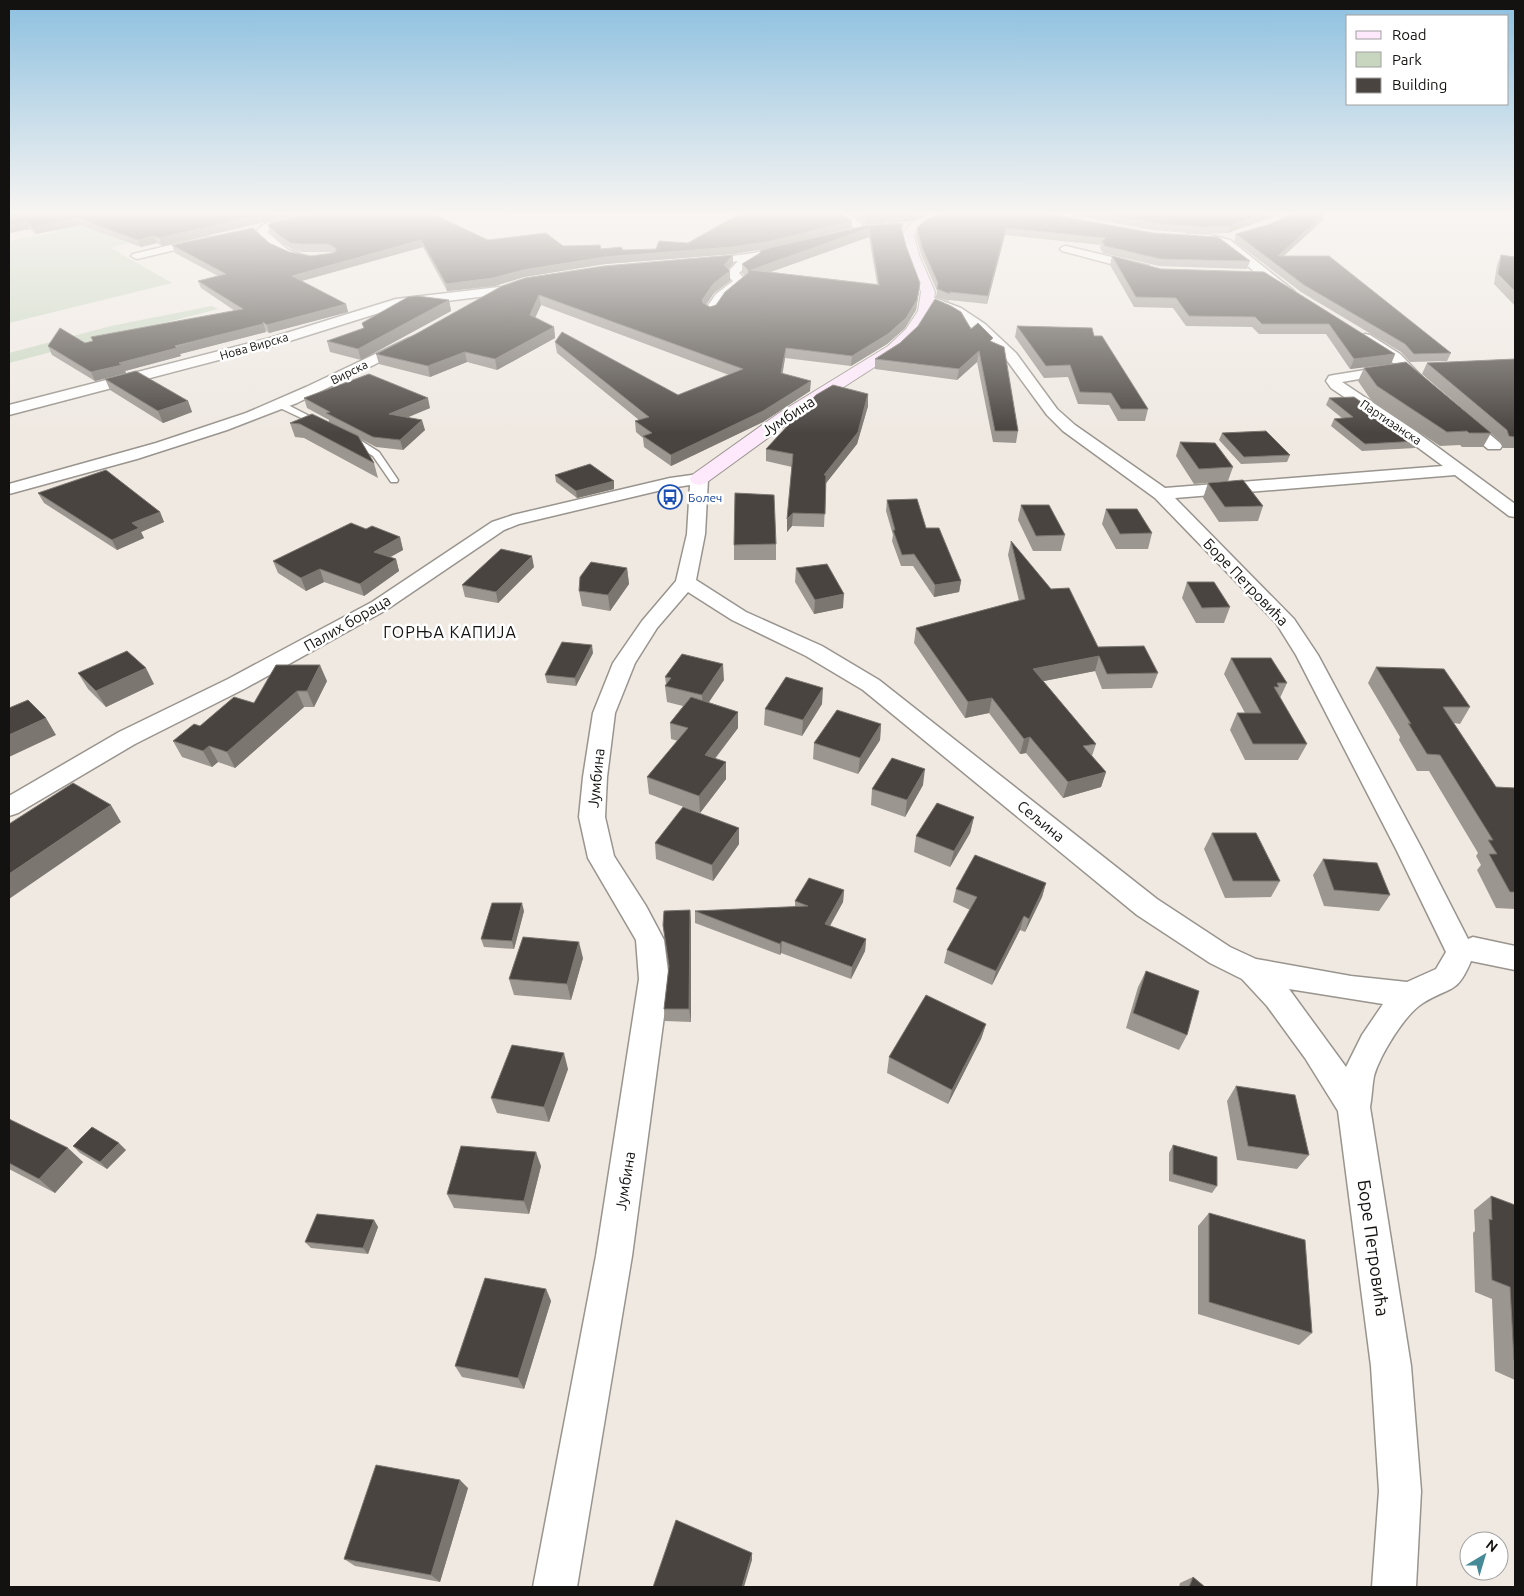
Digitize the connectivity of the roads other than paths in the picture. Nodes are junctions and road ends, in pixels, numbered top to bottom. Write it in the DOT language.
graph roads {
  1 [pos="736,285"];
  2 [pos="925,285"];
  3 [pos="1279,285"];
  4 [pos="516,286"];
  5 [pos="500,291"];
  6 [pos="1296,297"];
  7 [pos="928,300"];
  8 [pos="467,309"];
  9 [pos="710,311"];
  10 [pos="1353,331"];
  11 [pos="421,336"];
  12 [pos="1404,368"];
  13 [pos="1422,368"];
  14 [pos="1434,394"];
  15 [pos="281,405"];
  16 [pos="1449,407"];
  17 [pos="9,410"];
  18 [pos="326,426"];
  19 [pos="344,435"];
  20 [pos="1494,446"];
  21 [pos="1459,470"];
  22 [pos="699,479"];
  23 [pos="394,480"];
  24 [pos="9,489"];
  25 [pos="1162,494"];
  26 [pos="1515,512"];
  27 [pos="686,582"];
  28 [pos="9,808"];
  29 [pos="1460,952"];
  30 [pos="1515,958"];
  31 [pos="1252,970"];
  32 [pos="1410,995"];
  33 [pos="1354,1108"];
  34 [pos="555,1587"];
  35 [pos="1394,1587"];
  1 -- 9 [label="street"];
  2 -- 7 [label="street"];
  3 -- 6 [label="street"];
  4 -- 5 [label="street"];
  5 -- 8 [label="street"];
  5 -- 17 [label="street, Нова Вирска"];
  7 -- 22 [label="street, Јумбина"];
  7 -- 25 [label="street, Боре Петровића"];
  10 -- 12 [label="street"];
  11 -- 15 [label="street, Вирска"];
  12 -- 13 [label="street"];
  12 -- 14 [label="street"];
  12 -- 21 [label="street, Партизанска"];
  15 -- 18 [label="lane"];
  15 -- 24 [label="street, Вирска"];
  16 -- 20 [label="street"];
  19 -- 23 [label="lane"];
  21 -- 25 [label="street"];
  21 -- 26 [label="street, Партизанска"];
  22 -- 27 [label="street, Јумбина"];
  22 -- 28 [label="street, Палих бораца"];
  25 -- 29 [label="street, Боре Петровића"];
  27 -- 31 [label="street, Сељина"];
  27 -- 34 [label="street, Јумбина"];
  29 -- 30 [label="street"];
  29 -- 32 [label="street, Боре Петровића"];
  31 -- 32 [label="street"];
  31 -- 33 [label="street, Сељина"];
  32 -- 33 [label="street, Боре Петровића"];
  33 -- 35 [label="street, Боре Петровића"];
}
